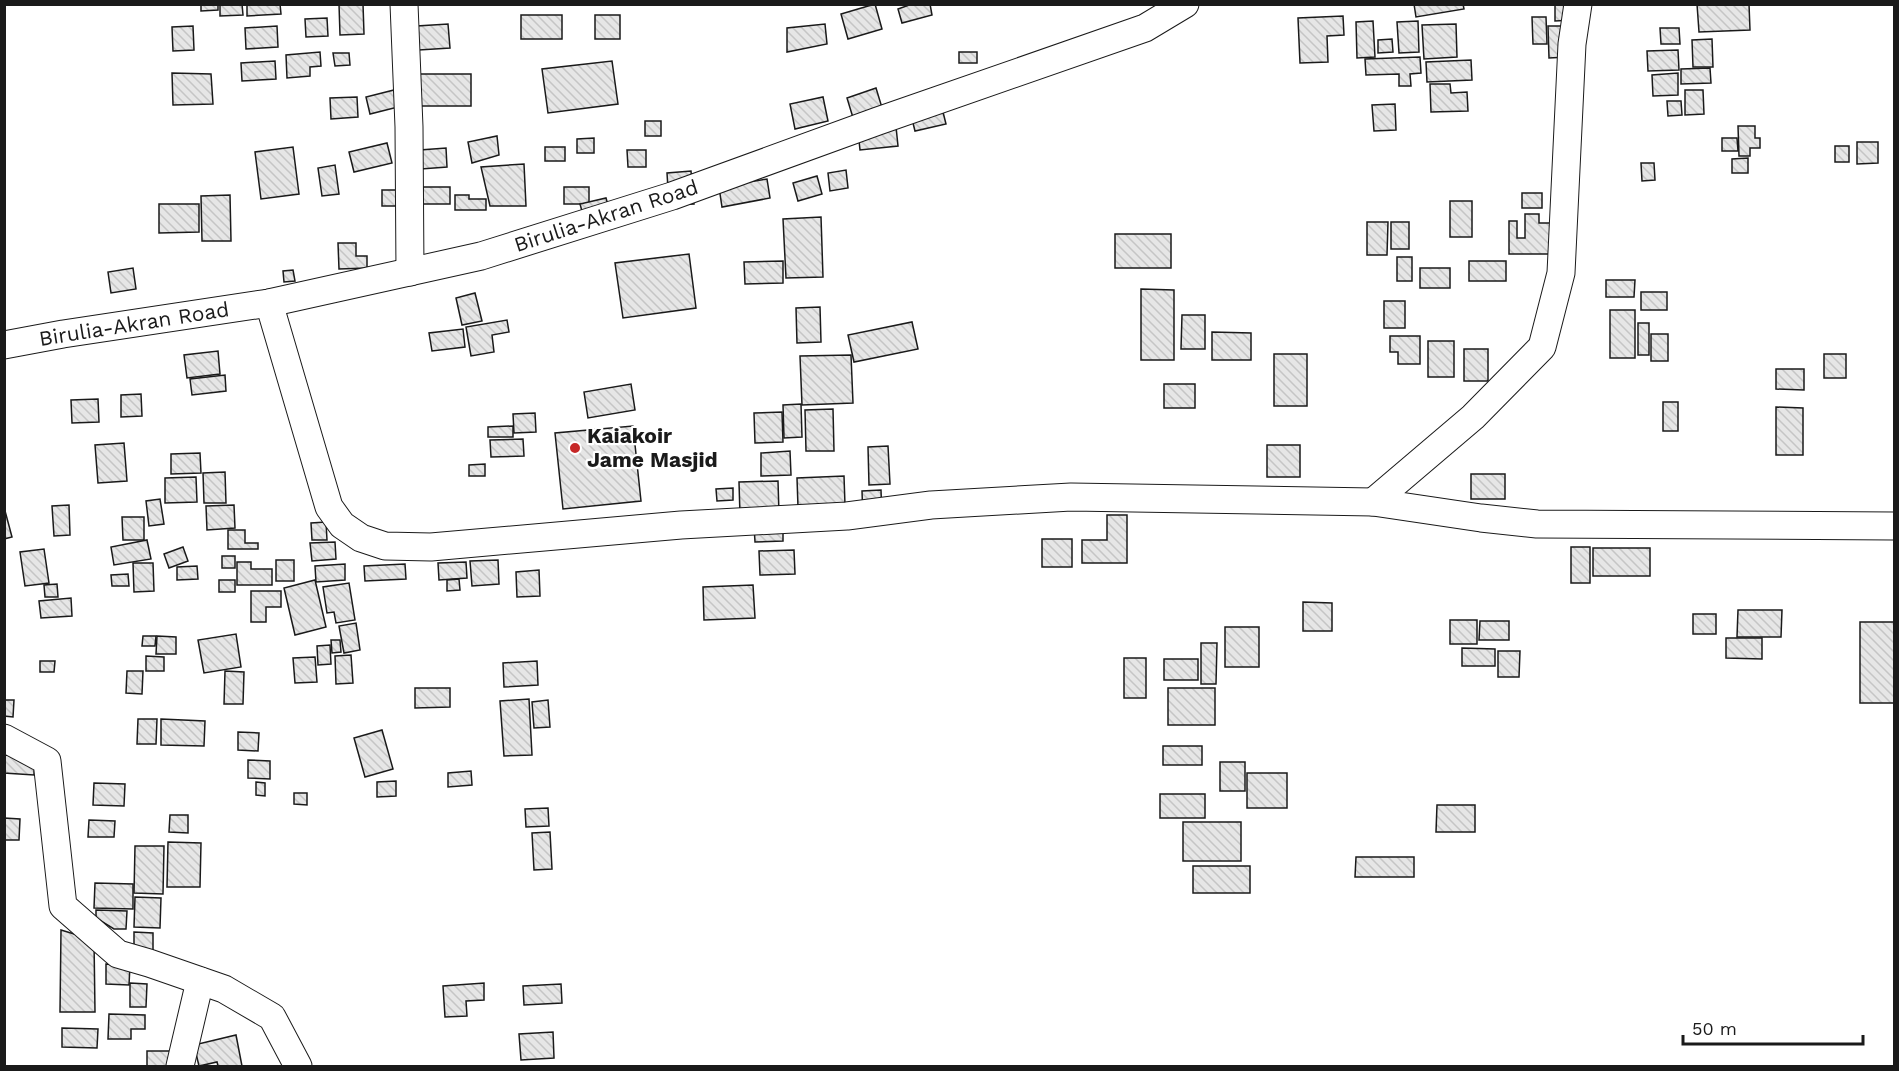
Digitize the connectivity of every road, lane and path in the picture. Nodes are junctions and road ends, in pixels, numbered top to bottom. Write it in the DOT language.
graph roads {
  1 [pos="404,4"];
  2 [pos="1185,4"];
  3 [pos="1578,4"];
  4 [pos="411,272"];
  5 [pos="269,303"];
  6 [pos="4,345"];
  7 [pos="1373,502"];
  8 [pos="1894,526"];
  9 [pos="4,738"];
  10 [pos="201,981"];
  11 [pos="180,1066"];
  12 [pos="298,1066"];
  1 -- 4 [label="street"];
  2 -- 4 [label="street, Birulia-Akran Road"];
  3 -- 7 [label="street"];
  4 -- 5 [label="street, Birulia-Akran Road"];
  5 -- 6 [label="street, Birulia-Akran Road"];
  5 -- 7 [label="street"];
  7 -- 8 [label="street"];
  9 -- 10 [label="street"];
  10 -- 11 [label="street"];
  10 -- 12 [label="street"];
}
